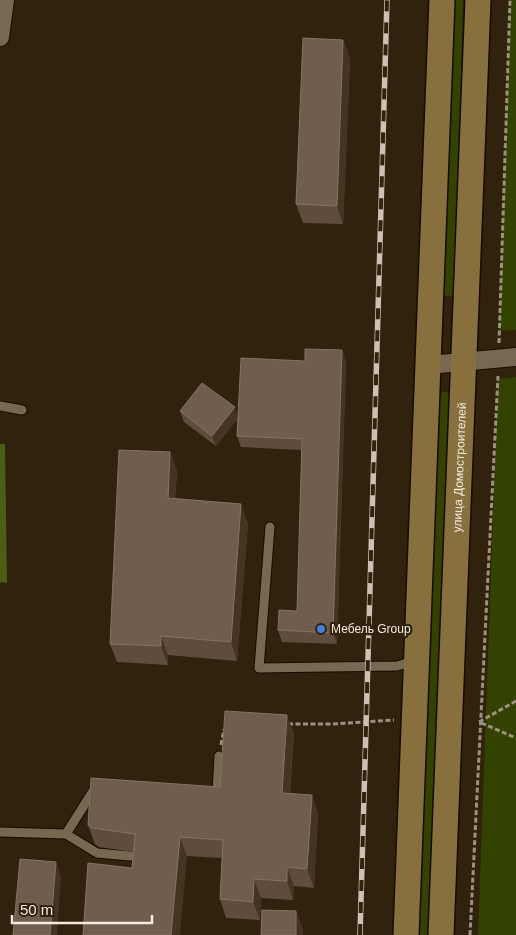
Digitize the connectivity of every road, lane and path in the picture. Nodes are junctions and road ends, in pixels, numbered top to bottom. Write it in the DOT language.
graph roads {
  1 [pos="5,0"];
  2 [pos="442,0"];
  3 [pos="478,0"];
  4 [pos="510,0"];
  5 [pos="0,37"];
  6 [pos="516,357"];
  7 [pos="498,359"];
  8 [pos="464,362"];
  9 [pos="428,365"];
  10 [pos="0,406"];
  11 [pos="22,410"];
  12 [pos="270,527"];
  13 [pos="416,660"];
  14 [pos="516,701"];
  15 [pos="395,720"];
  16 [pos="479,722"];
  17 [pos="225,723"];
  18 [pos="284,724"];
  19 [pos="516,738"];
  20 [pos="219,756"];
  21 [pos="105,788"];
  22 [pos="207,793"];
  23 [pos="0,832"];
  24 [pos="66,834"];
  25 [pos="130,856"];
  26 [pos="406,935"];
  27 [pos="441,935"];
  28 [pos="470,935"];
  1 -- 5 [label="street"];
  2 -- 9 [label="main road"];
  3 -- 8 [label="main road, улица Домостроителей"];
  4 -- 7 [label="path"];
  6 -- 7 [label="street"];
  7 -- 8 [label="street"];
  7 -- 16 [label="path"];
  8 -- 9 [label="street"];
  8 -- 27 [label="main road, улица Домостроителей"];
  9 -- 13 [label="main road"];
  10 -- 11 [label="lane"];
  12 -- 13 [label="lane"];
  13 -- 26 [label="main road"];
  14 -- 16 [label="path"];
  15 -- 18 [label="path"];
  16 -- 19 [label="path"];
  16 -- 28 [label="path"];
  17 -- 20 [label="path"];
  20 -- 22 [label="lane"];
  21 -- 24 [label="lane"];
  23 -- 24 [label="lane"];
  24 -- 25 [label="lane"];
}
